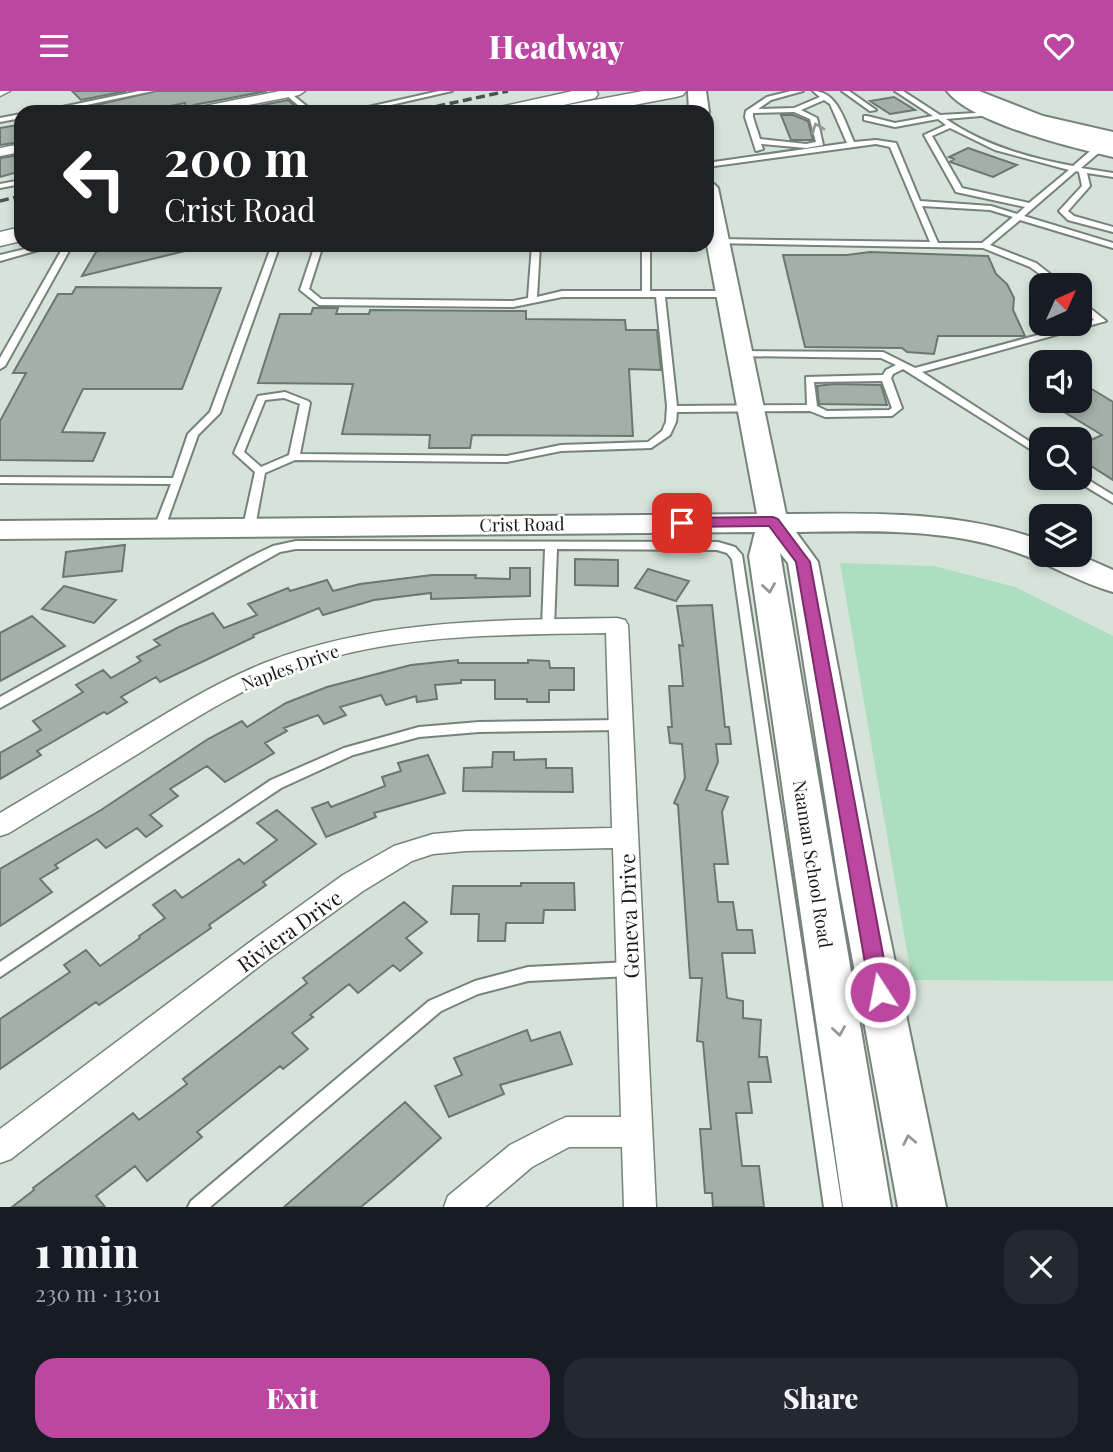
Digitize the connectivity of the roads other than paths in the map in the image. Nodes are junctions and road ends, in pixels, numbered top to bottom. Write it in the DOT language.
graph roads {
  1 [pos="150,91"];
  2 [pos="449,91"];
  3 [pos="607,91"];
  4 [pos="676,91"];
  5 [pos="816,91"];
  6 [pos="845,91"];
  7 [pos="898,91"];
  8 [pos="959,91"];
  9 [pos="293,92"];
  10 [pos="797,92"];
  11 [pos="825,97"];
  12 [pos="769,98"];
  13 [pos="806,101"];
  14 [pos="860,102"];
  15 [pos="991,102"];
  16 [pos="78,105"];
  17 [pos="229,105"];
  18 [pos="383,105"];
  19 [pos="537,105"];
  20 [pos="601,105"];
  21 [pos="786,107"];
  22 [pos="872,110"];
  23 [pos="750,111"];
  24 [pos="857,111"];
  25 [pos="881,116"];
  26 [pos="939,117"];
  27 [pos="867,118"];
  28 [pos="1113,119"];
  29 [pos="895,125"];
  30 [pos="950,126"];
  31 [pos="757,144"];
  32 [pos="851,145"];
  33 [pos="1108,146"];
  34 [pos="761,157"];
  35 [pos="714,164"];
  36 [pos="1078,170"];
  37 [pos="1113,175"];
  38 [pos="918,203"];
  39 [pos="1031,207"];
  40 [pos="1020,216"];
  41 [pos="714,225"];
  42 [pos="1113,230"];
  43 [pos="717,241"];
  44 [pos="935,245"];
  45 [pos="984,246"];
  46 [pos="1113,246"];
  47 [pos="24,252"];
  48 [pos="65,252"];
  49 [pos="273,252"];
  50 [pos="317,252"];
  51 [pos="535,252"];
  52 [pos="646,252"];
  53 [pos="0,258"];
  54 [pos="1043,273"];
  55 [pos="646,294"];
  56 [pos="660,294"];
  57 [pos="727,294"];
  58 [pos="532,300"];
  59 [pos="1092,313"];
  60 [pos="1101,321"];
  61 [pos="1113,326"];
  62 [pos="739,354"];
  63 [pos="904,365"];
  64 [pos="0,366"];
  65 [pos="914,370"];
  66 [pos="886,378"];
  67 [pos="750,408"];
  68 [pos="812,408"];
  69 [pos="672,409"];
  70 [pos="1029,445"];
  71 [pos="294,457"];
  72 [pos="260,471"];
  73 [pos="0,480"];
  74 [pos="177,481"];
  75 [pos="1092,486"];
  76 [pos="1113,500"];
  77 [pos="773,522"];
  78 [pos="249,527"];
  79 [pos="160,528"];
  80 [pos="0,530"];
  81 [pos="551,545"];
  82 [pos="1029,546"];
  83 [pos="1080,567"];
  84 [pos="1113,582"];
  85 [pos="617,625"];
  86 [pos="548,627"];
  87 [pos="0,703"];
  88 [pos="621,725"];
  89 [pos="0,826"];
  90 [pos="625,838"];
  91 [pos="630,969"];
  92 [pos="0,970"];
  93 [pos="637,1132"];
  94 [pos="0,1148"];
  95 [pos="197,1207"];
  96 [pos="460,1207"];
  97 [pos="640,1207"];
  98 [pos="833,1207"];
  99 [pos="867,1207"];
  100 [pos="922,1207"];
  1 -- 16 [label="lane"];
  2 -- 18 [label="lane"];
  3 -- 19 [label="main road"];
  4 -- 20 [label="main road"];
  5 -- 11 [label="lane"];
  6 -- 14 [label="lane"];
  7 -- 26 [label="lane"];
  8 -- 15 [label="main road"];
  8 -- 33 [label="highway"];
  9 -- 17 [label="street"];
  10 -- 12 [label="lane"];
  10 -- 13 [label="lane"];
  11 -- 13 [label="lane"];
  11 -- 32 [label="lane"];
  12 -- 21 [label="lane"];
  12 -- 23 [label="lane"];
  13 -- 21 [label="lane"];
  14 -- 22 [label="lane"];
  14 -- 24 [label="lane"];
  15 -- 26 [label="lane"];
  15 -- 28 [label="highway"];
  15 -- 33 [label="main road"];
  21 -- 23 [label="lane"];
  31 -- 21 [label="lane, one-way"];
  23 -- 31 [label="lane"];
  25 -- 29 [label="lane"];
  26 -- 29 [label="lane"];
  26 -- 30 [label="lane"];
  27 -- 29 [label="lane"];
  30 -- 36 [label="lane"];
  30 -- 39 [label="lane"];
  31 -- 34 [label="lane"];
  32 -- 34 [label="lane"];
  32 -- 38 [label="lane"];
  33 -- 36 [label="lane"];
  34 -- 35 [label="lane"];
  36 -- 37 [label="lane"];
  36 -- 39 [label="lane"];
  36 -- 42 [label="lane"];
  38 -- 40 [label="lane"];
  38 -- 44 [label="lane"];
  39 -- 40 [label="lane"];
  40 -- 45 [label="lane"];
  40 -- 46 [label="lane"];
  41 -- 43 [label="main road, Naaman School Road"];
  43 -- 44 [label="lane"];
  43 -- 57 [label="main road, Naaman School Road"];
  44 -- 45 [label="lane"];
  45 -- 54 [label="lane"];
  47 -- 53 [label="lane"];
  48 -- 64 [label="lane"];
  49 -- 74 [label="lane"];
  50 -- 58 [label="lane"];
  51 -- 58 [label="lane"];
  52 -- 55 [label="lane"];
  55 -- 56 [label="lane"];
  55 -- 58 [label="lane"];
  56 -- 57 [label="lane"];
  56 -- 69 [label="lane"];
  57 -- 62 [label="main road, Naaman School Road"];
  59 -- 60 [label="lane"];
  60 -- 61 [label="lane"];
  60 -- 65 [label="lane"];
  62 -- 63 [label="lane"];
  62 -- 67 [label="main road, Naaman School Road"];
  63 -- 65 [label="lane"];
  63 -- 66 [label="lane"];
  65 -- 70 [label="lane"];
  66 -- 68 [label="lane"];
  66 -- 68 [label="lane"];
  67 -- 68 [label="lane"];
  67 -- 69 [label="lane"];
  67 -- 77 [label="main road, Naaman School Road"];
  69 -- 71 [label="lane"];
  71 -- 72 [label="lane"];
  71 -- 72 [label="lane"];
  72 -- 78 [label="lane"];
  73 -- 74 [label="lane"];
  74 -- 79 [label="lane"];
  75 -- 76 [label="lane"];
  77 -- 78 [label="main road, Crist Road"];
  77 -- 82 [label="main road, Crist Road"];
  77 -- 99 [label="main road, Naaman School Road, one-way"];
  100 -- 77 [label="main road, Naaman School Road, one-way"];
  78 -- 79 [label="main road, Crist Road"];
  79 -- 80 [label="main road, Crist Road"];
  81 -- 86 [label="lane"];
  81 -- 87 [label="lane"];
  81 -- 98 [label="lane"];
  83 -- 84 [label="main road"];
  85 -- 86 [label="street, Naples Drive"];
  85 -- 88 [label="street, Geneva Drive"];
  86 -- 89 [label="street, Naples Drive"];
  88 -- 90 [label="street, Geneva Drive"];
  88 -- 92 [label="lane"];
  90 -- 91 [label="street, Geneva Drive"];
  90 -- 94 [label="street, Riviera Drive"];
  91 -- 93 [label="street, Geneva Drive"];
  91 -- 95 [label="lane"];
  93 -- 96 [label="street"];
  93 -- 97 [label="street, Geneva Drive"];
}
